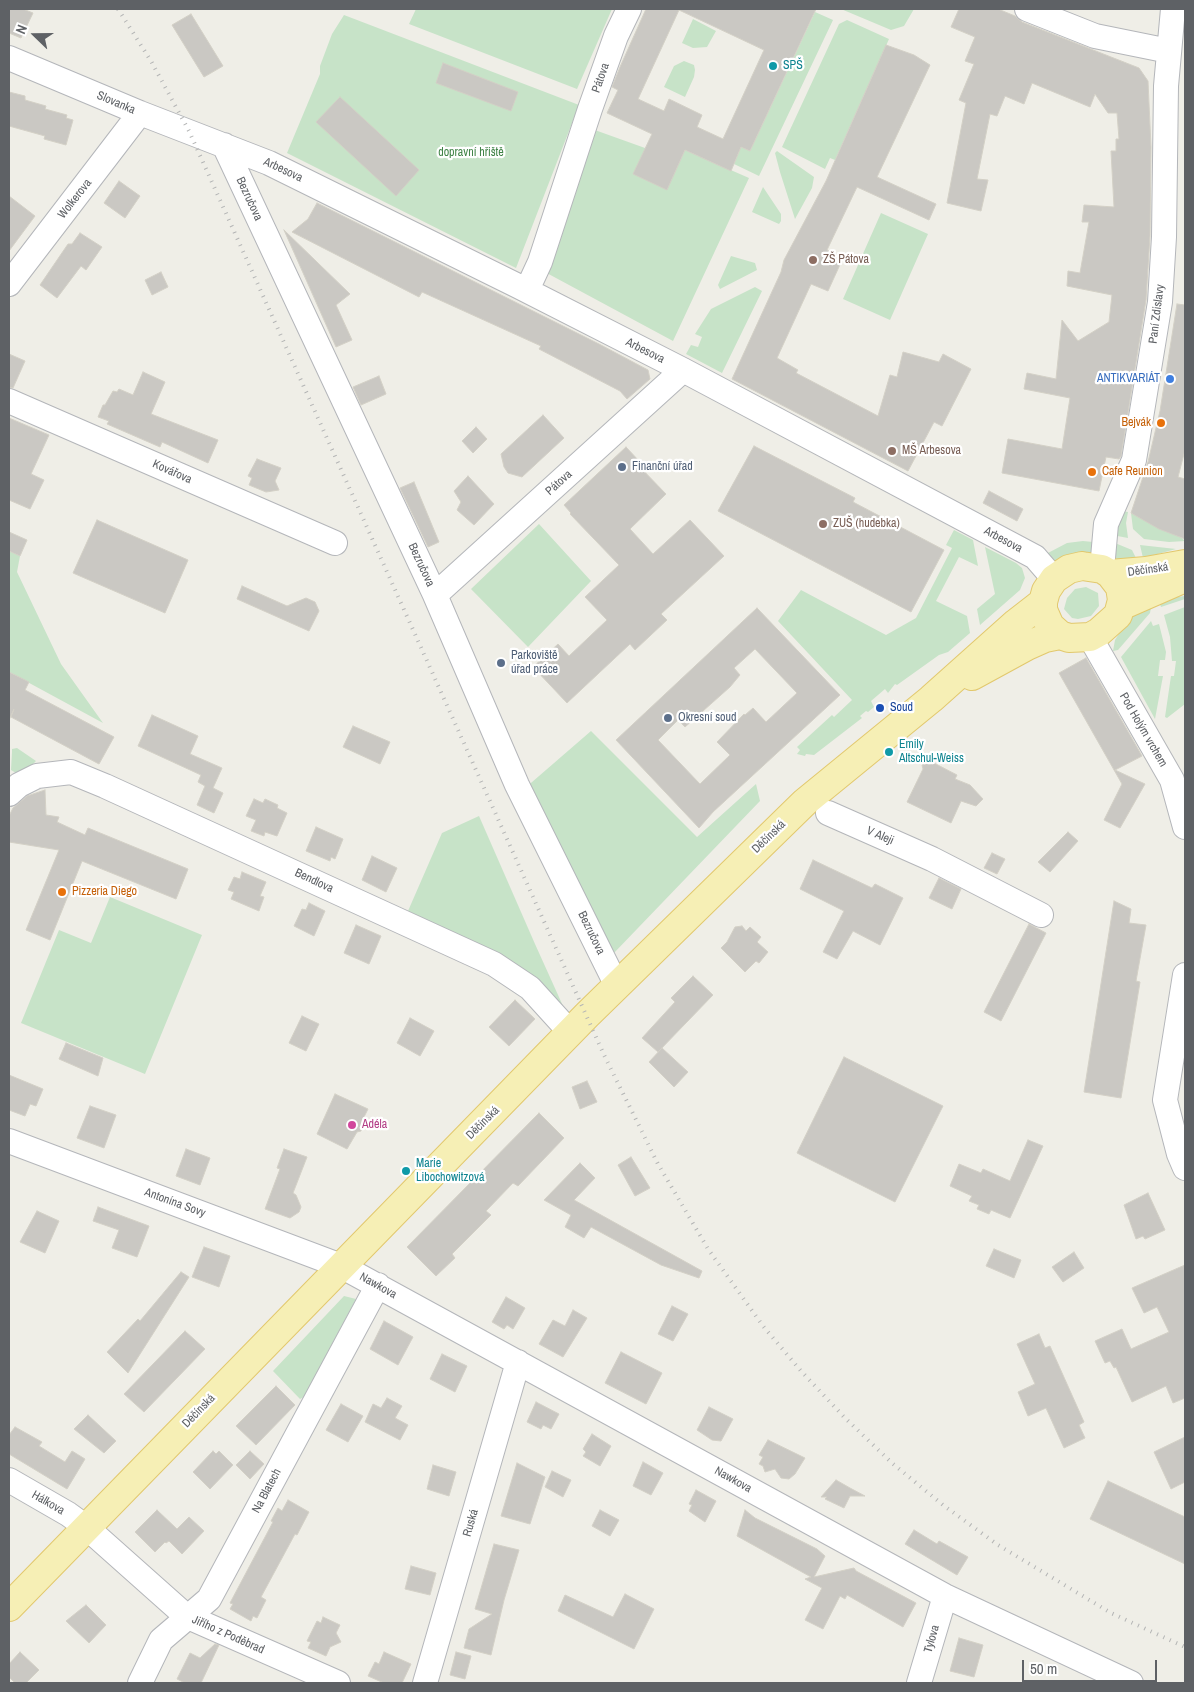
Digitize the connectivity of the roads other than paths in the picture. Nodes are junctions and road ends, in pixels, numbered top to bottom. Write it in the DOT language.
graph roads {
  1 [pos="629,9"];
  2 [pos="1173,9"];
  3 [pos="1033,10"];
  4 [pos="1169,51"];
  5 [pos="9,58"];
  6 [pos="140,114"];
  7 [pos="224,145"];
  8 [pos="9,284"];
  9 [pos="527,290"];
  10 [pos="683,370"];
  11 [pos="9,400"];
  12 [pos="335,543"];
  13 [pos="1185,564"];
  14 [pos="1106,571"];
  15 [pos="1185,578"];
  16 [pos="1049,590"];
  17 [pos="436,595"];
  18 [pos="1121,606"];
  19 [pos="1060,635"];
  20 [pos="1090,637"];
  21 [pos="931,699"];
  22 [pos="9,794"];
  23 [pos="828,813"];
  24 [pos="1185,827"];
  25 [pos="1041,915"];
  26 [pos="1185,975"];
  27 [pos="617,986"];
  28 [pos="570,1032"];
  29 [pos="9,1141"];
  30 [pos="1183,1158"];
  31 [pos="341,1266"];
  32 [pos="378,1285"];
  33 [pos="518,1362"];
  34 [pos="9,1480"];
  35 [pos="86,1527"];
  36 [pos="945,1596"];
  37 [pos="9,1607"];
  38 [pos="186,1616"];
  39 [pos="140,1683"];
  40 [pos="338,1683"];
  41 [pos="425,1683"];
  42 [pos="919,1683"];
  43 [pos="1131,1683"];
  1 -- 9 [label="street, Pátova"];
  2 -- 4 [label="street, Paní Zdislavy"];
  3 -- 4 [label="street"];
  4 -- 14 [label="street, Paní Zdislavy"];
  5 -- 6 [label="street, Slovanka"];
  6 -- 7 [label="street, Slovanka"];
  6 -- 8 [label="street, Wolkerova"];
  7 -- 9 [label="street, Arbesova"];
  7 -- 17 [label="street, Bezručova"];
  9 -- 10 [label="street, Arbesova"];
  10 -- 16 [label="street, Arbesova"];
  10 -- 17 [label="street, Pátova"];
  11 -- 12 [label="street, Kovářova"];
  13 -- 14 [label="main road, Děčínská"];
  14 -- 16 [label="main road, Děčínská"];
  14 -- 18 [label="main road, Děčínská"];
  15 -- 18 [label="main road, Děčínská"];
  16 -- 19 [label="main road"];
  16 -- 21 [label="main road, Děčínská"];
  17 -- 27 [label="street, Bezručova"];
  18 -- 20 [label="main road"];
  19 -- 20 [label="main road, Děčínská"];
  19 -- 21 [label="main road, Děčínská"];
  20 -- 24 [label="street, Pod Holým vrchem"];
  21 -- 27 [label="main road, Děčínská"];
  22 -- 28 [label="street, Bendlova"];
  23 -- 25 [label="street, V Aleji"];
  26 -- 30 [label="street"];
  27 -- 28 [label="main road, Děčínská"];
  28 -- 31 [label="main road, Děčínská"];
  29 -- 31 [label="street, Antonína Sovy"];
  31 -- 32 [label="street, Nawkova"];
  31 -- 35 [label="main road, Děčínská"];
  32 -- 33 [label="street, Nawkova"];
  32 -- 38 [label="street, Na Blatech"];
  33 -- 36 [label="street, Nawkova"];
  33 -- 41 [label="street, Ruská"];
  34 -- 35 [label="street, Hálkova"];
  35 -- 37 [label="main road, Děčínská"];
  35 -- 38 [label="street, Jiřího z Poděbrad"];
  36 -- 42 [label="street, Tylova"];
  36 -- 43 [label="street, Nawkova"];
  38 -- 39 [label="street, Na Blatech"];
  38 -- 40 [label="street, Jiřího z Poděbrad"];
}
